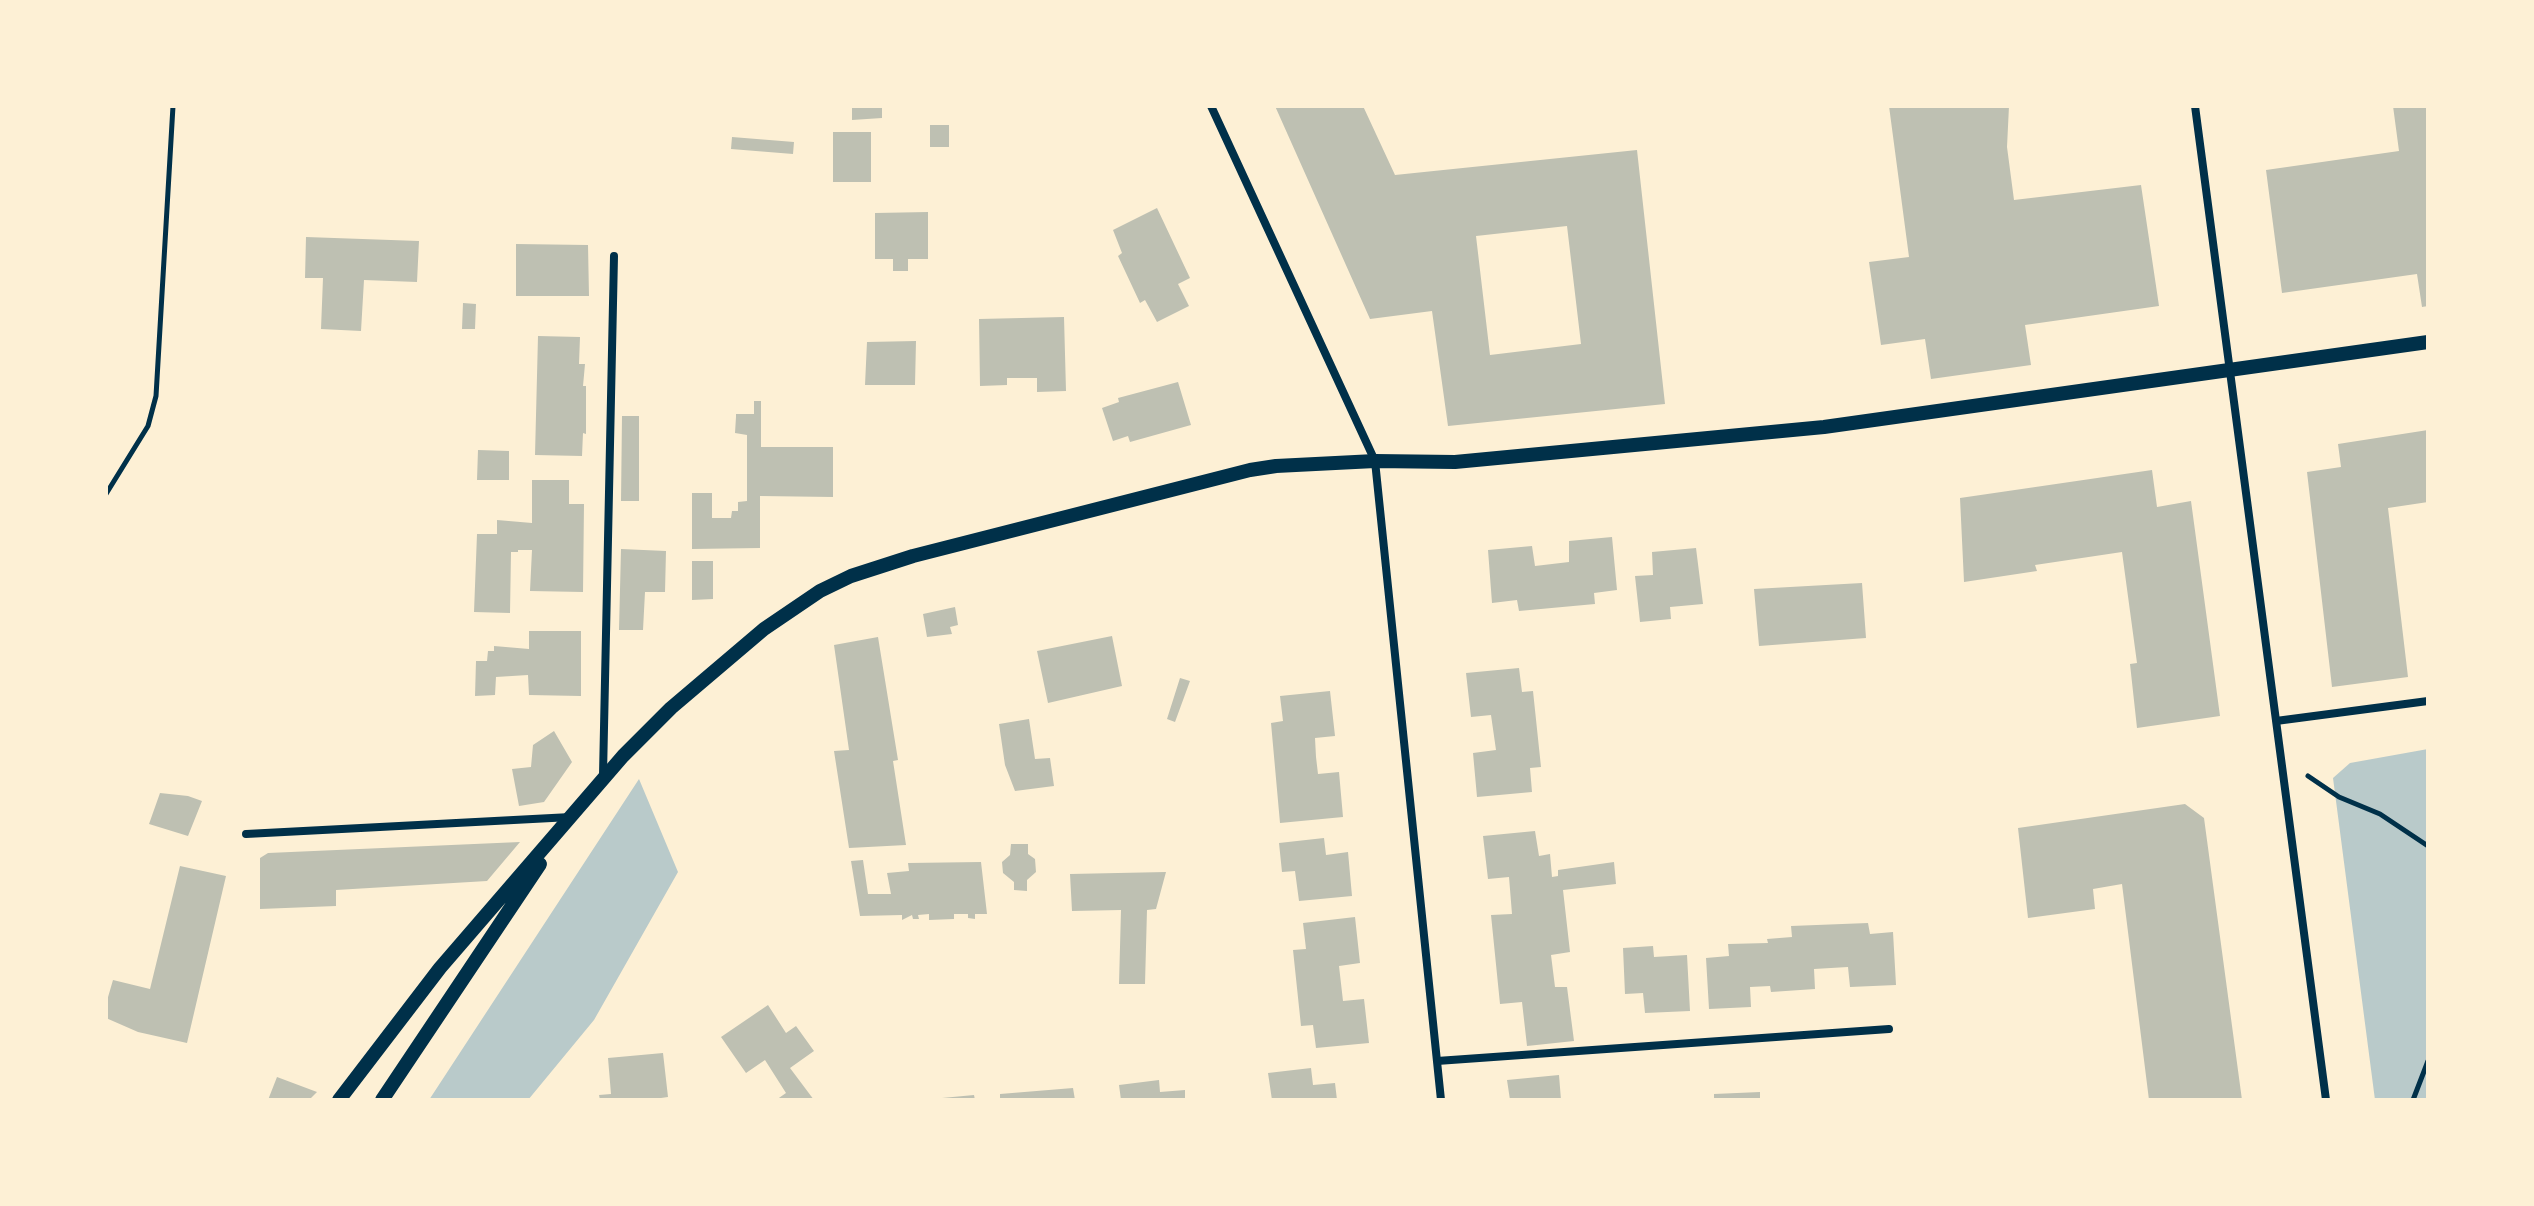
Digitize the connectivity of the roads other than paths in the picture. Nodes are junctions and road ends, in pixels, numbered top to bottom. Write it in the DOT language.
graph roads {
  1 [pos="1211,106"];
  2 [pos="2195,106"];
  3 [pos="614,256"];
  4 [pos="2428,342"];
  5 [pos="2230,372"];
  6 [pos="1375,461"];
  7 [pos="2428,701"];
  8 [pos="2276,721"];
  9 [pos="603,778"];
  10 [pos="572,817"];
  11 [pos="246,834"];
  12 [pos="1889,1029"];
  13 [pos="1437,1061"];
  14 [pos="339,1100"];
  15 [pos="382,1100"];
  16 [pos="1441,1100"];
  17 [pos="2326,1100"];
  1 -- 6 [label="street"];
  2 -- 5 [label="street"];
  3 -- 9 [label="street"];
  4 -- 5 [label="street"];
  5 -- 6 [label="street"];
  5 -- 8 [label="street"];
  6 -- 9 [label="street"];
  6 -- 13 [label="street"];
  7 -- 8 [label="street"];
  8 -- 17 [label="street"];
  9 -- 10 [label="street"];
  10 -- 11 [label="street"];
  10 -- 14 [label="street"];
  10 -- 15 [label="street"];
  12 -- 13 [label="street"];
  13 -- 16 [label="street"];
}
